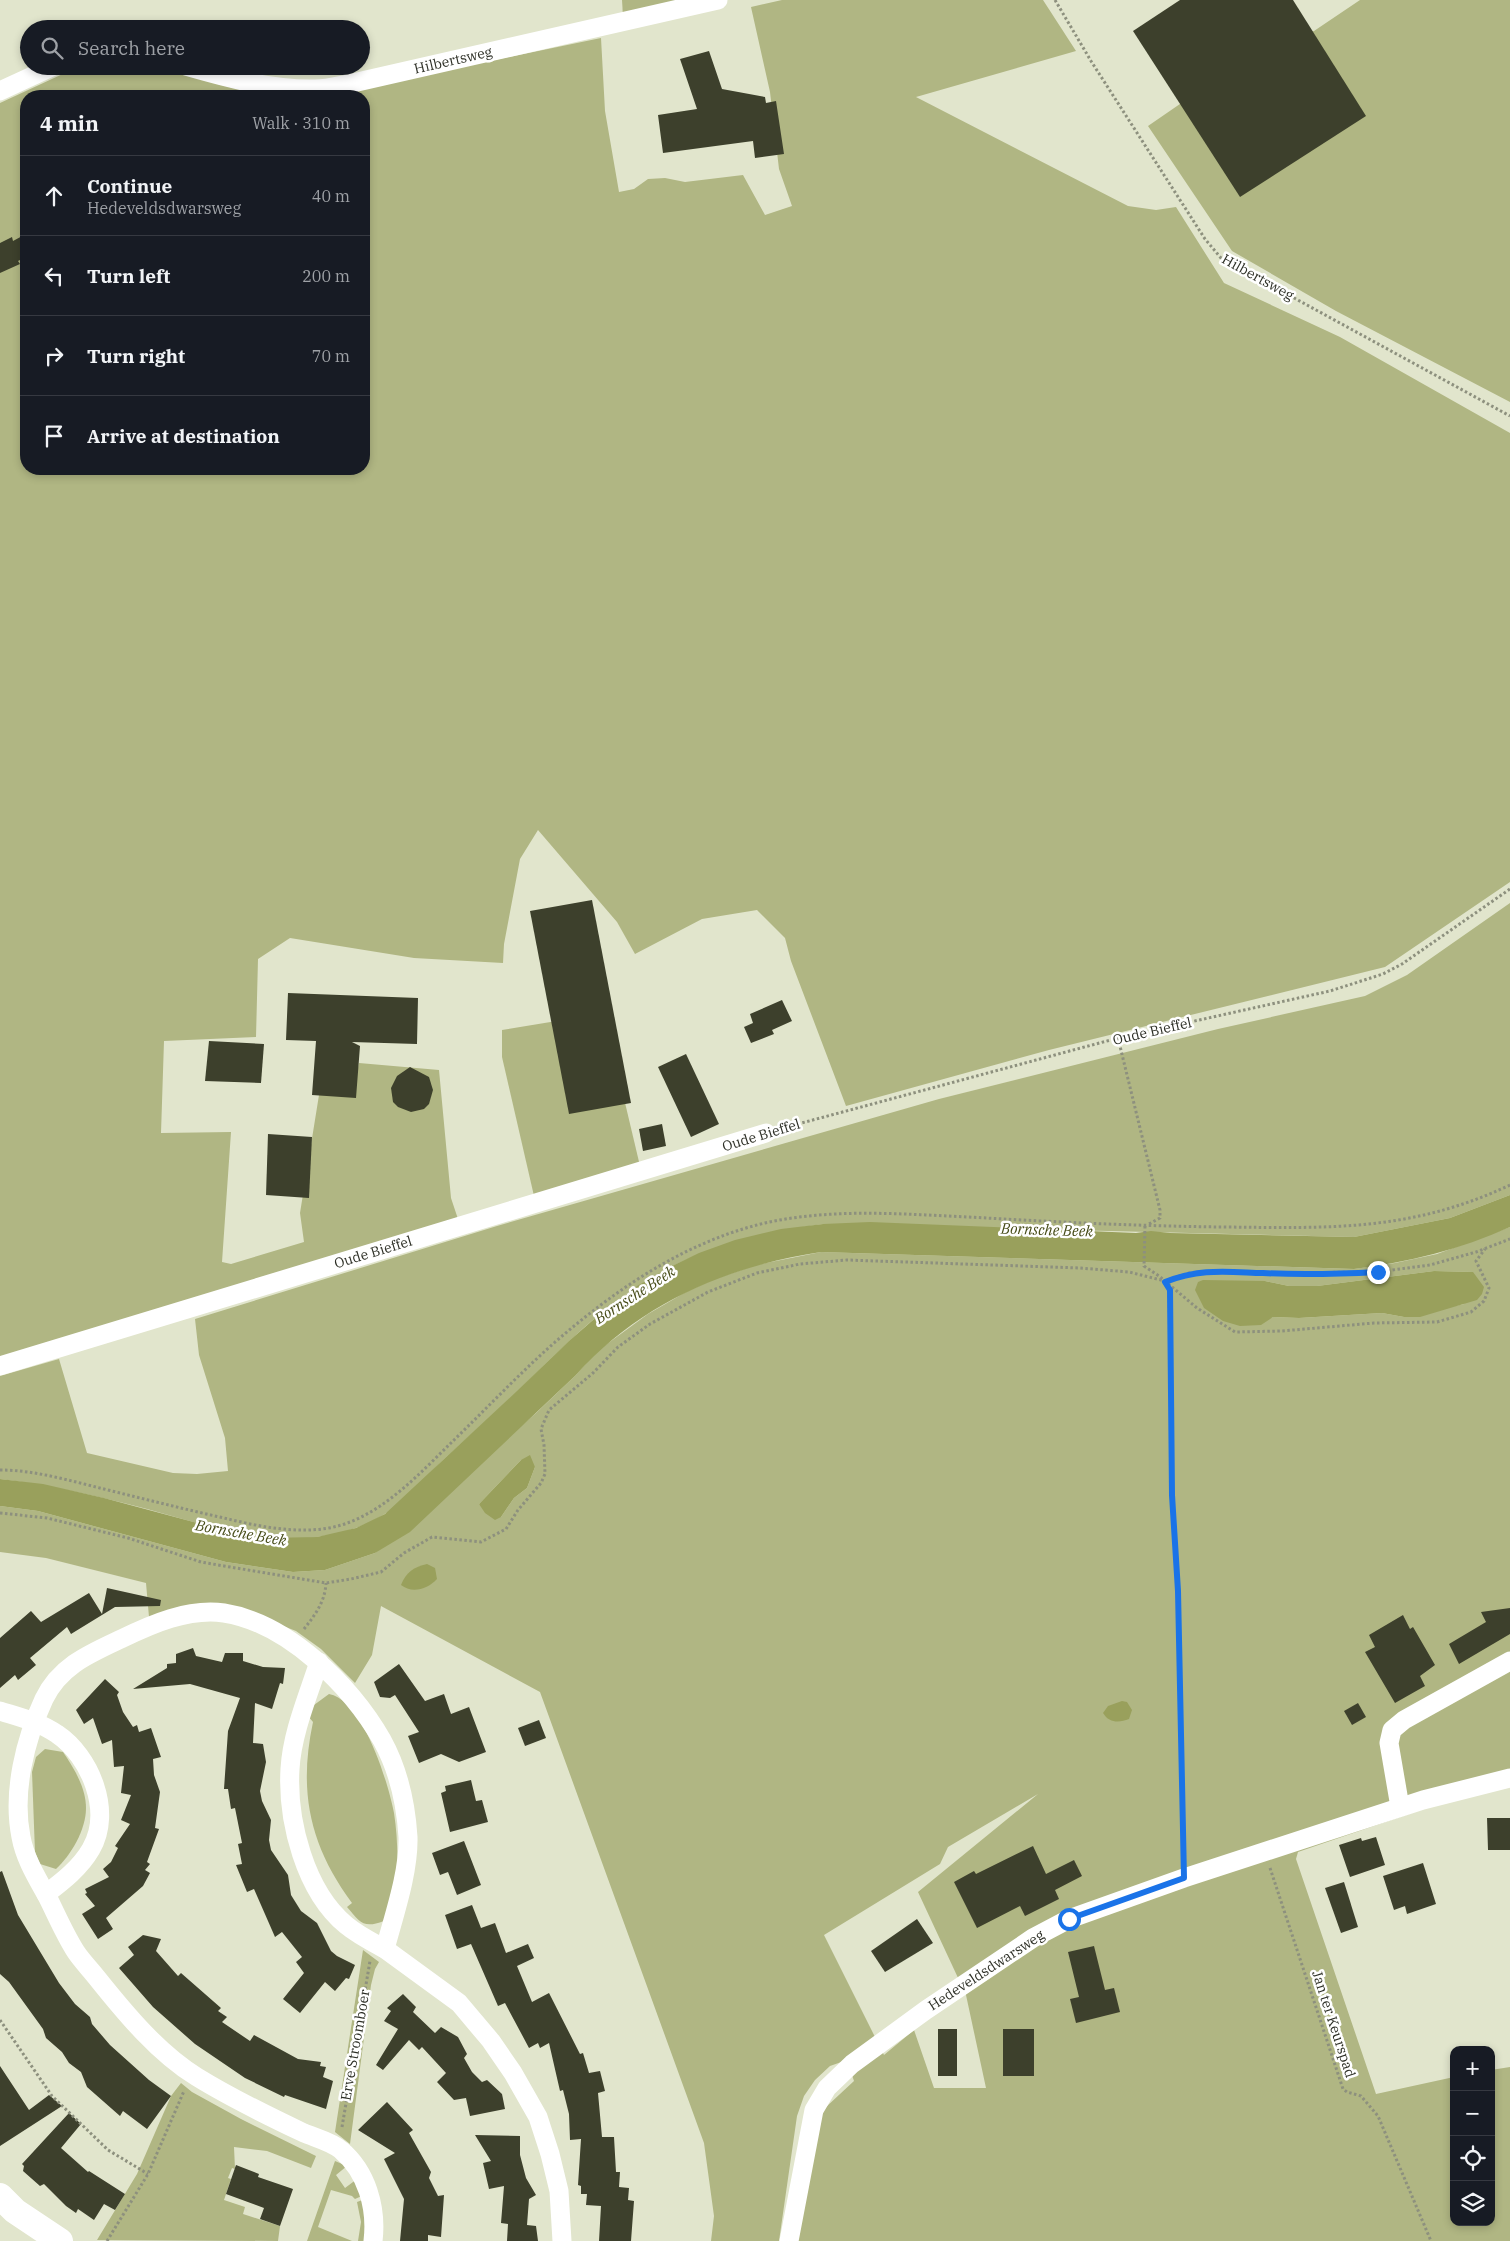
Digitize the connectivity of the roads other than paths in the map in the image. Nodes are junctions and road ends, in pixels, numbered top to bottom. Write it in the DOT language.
graph roads {
  1 [pos="718,0"];
  2 [pos="35,75"];
  3 [pos="218,75"];
  4 [pos="0,91"];
  5 [pos="766,1133"];
  6 [pos="0,1366"];
  7 [pos="1510,1661"];
  8 [pos="319,1662"];
  9 [pos="0,1711"];
  10 [pos="34,1721"];
  11 [pos="1510,1778"];
  12 [pos="1400,1807"];
  13 [pos="46,1894"];
  14 [pos="379,1946"];
  15 [pos="0,2196"];
  16 [pos="60,2241"];
  17 [pos="373,2241"];
  18 [pos="562,2241"];
  19 [pos="788,2241"];
  1 -- 3 [label="street, Hilbertsweg"];
  2 -- 4 [label="street"];
  5 -- 6 [label="street, Oude Bieffel"];
  7 -- 12 [label="street"];
  8 -- 10 [label="street"];
  8 -- 14 [label="street"];
  8 -- 14 [label="street"];
  9 -- 10 [label="street"];
  10 -- 13 [label="street"];
  10 -- 13 [label="street"];
  11 -- 12 [label="street, Hedeveldsdwarsweg"];
  12 -- 19 [label="street, Hedeveldsdwarsweg"];
  13 -- 17 [label="street"];
  14 -- 18 [label="street"];
  15 -- 16 [label="street"];
}
